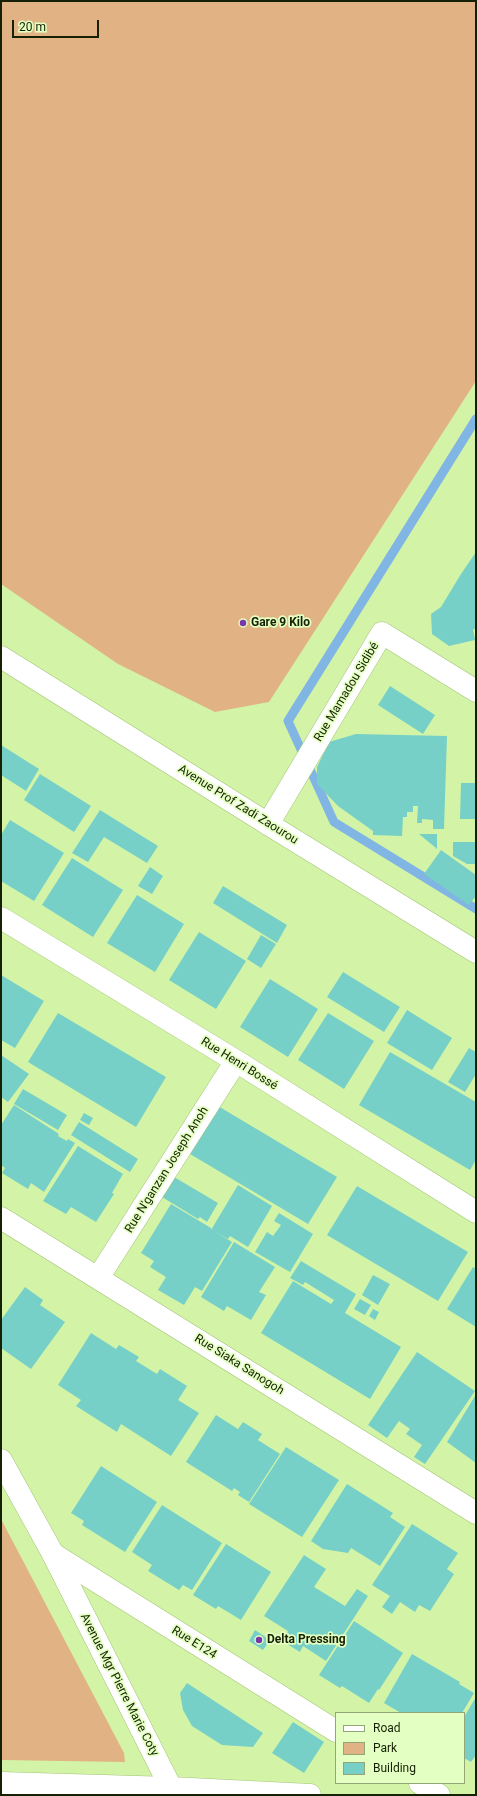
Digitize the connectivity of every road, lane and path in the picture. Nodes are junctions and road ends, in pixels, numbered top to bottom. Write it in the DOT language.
graph roads {
  1 [pos="1,657"];
  2 [pos="476,691"];
  3 [pos="268,824"];
  4 [pos="1,918"];
  5 [pos="476,952"];
  6 [pos="236,1061"];
  7 [pos="476,1212"];
  8 [pos="1,1218"];
  9 [pos="98,1278"];
  10 [pos="1,1460"];
  11 [pos="476,1513"];
  12 [pos="53,1554"];
  13 [pos="335,1730"];
  14 [pos="1,1783"];
  15 [pos="422,1784"];
  16 [pos="171,1788"];
  17 [pos="310,1795"];
  18 [pos="439,1795"];
  1 -- 3 [label="street, Avenue Prof Zadi Zaourou"];
  2 -- 3 [label="street, Rue Mamadou Sidibé"];
  3 -- 5 [label="street, Avenue Prof Zadi Zaourou"];
  4 -- 6 [label="street, Rue Henri Bossé"];
  6 -- 7 [label="street, Rue Henri Bossé"];
  6 -- 9 [label="street, Rue N'ganzan Joseph Anoh"];
  8 -- 9 [label="street, Rue Siaka Sanogoh"];
  9 -- 11 [label="street, Rue Siaka Sanogoh"];
  10 -- 12 [label="street, Avenue Mgr Pierre Marie Coty"];
  12 -- 13 [label="street, Rue E124"];
  12 -- 16 [label="street, Avenue Mgr Pierre Marie Coty"];
  14 -- 16 [label="street"];
  15 -- 18 [label="street"];
  16 -- 17 [label="street"];
}
